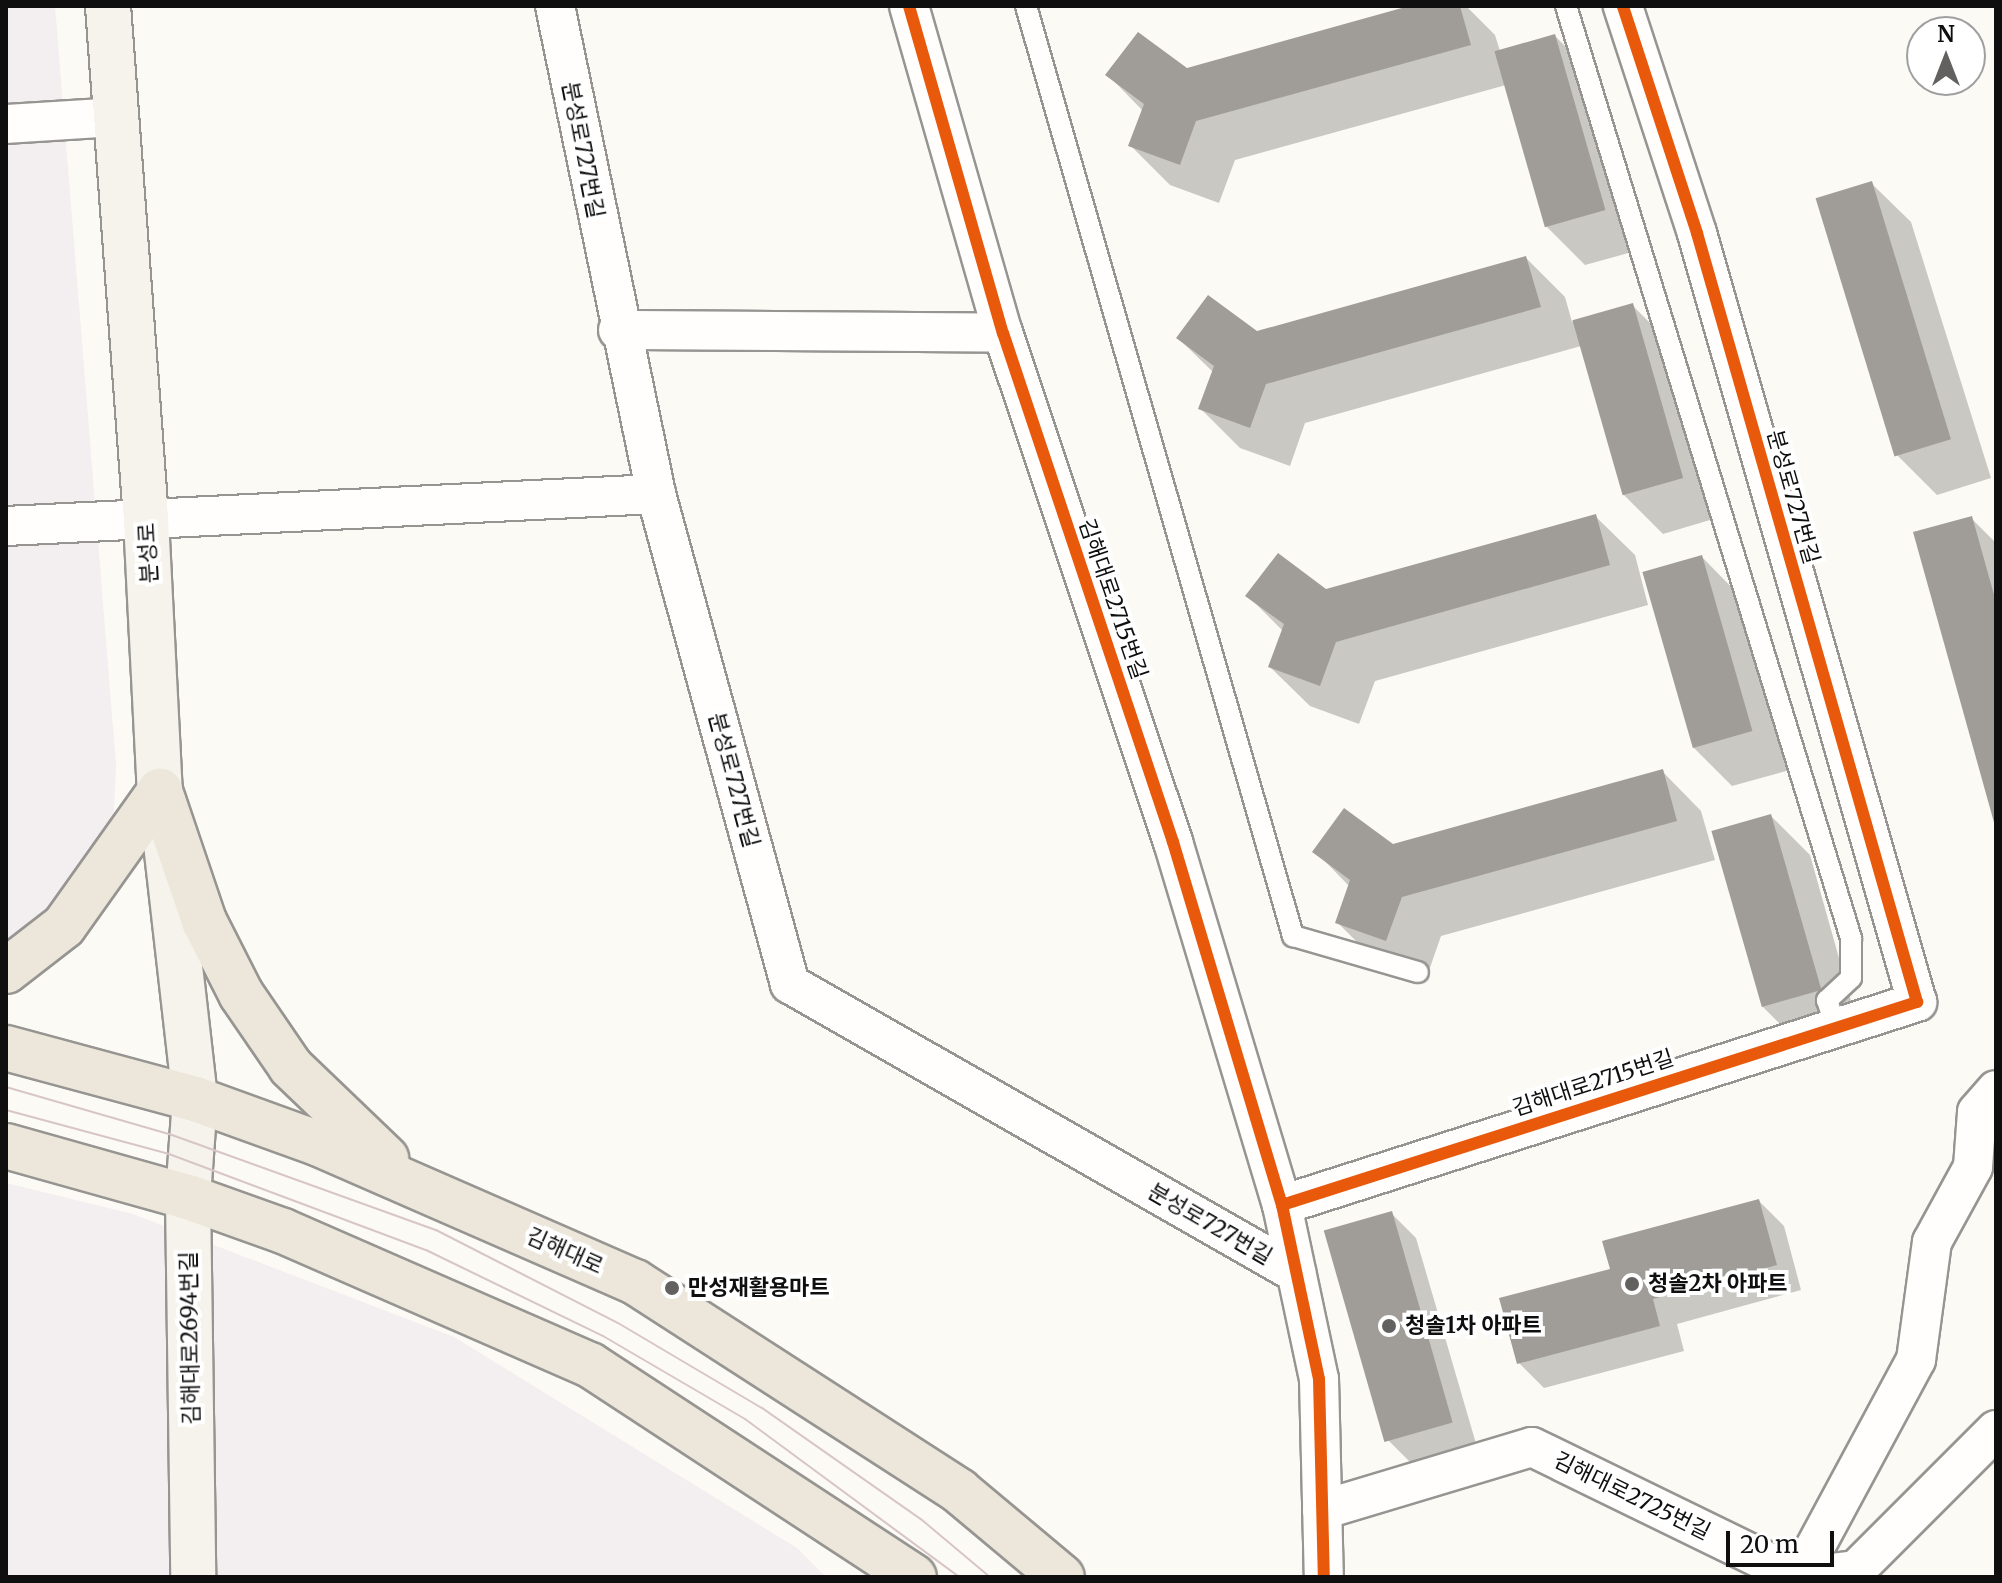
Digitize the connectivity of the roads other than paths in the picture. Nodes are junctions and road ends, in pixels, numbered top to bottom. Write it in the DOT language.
graph roads {
  1 [pos="108,6"];
  2 [pos="555,6"];
  3 [pos="909,6"];
  4 [pos="1026,6"];
  5 [pos="1566,6"];
  6 [pos="1623,6"];
  7 [pos="116,117"];
  8 [pos="6,124"];
  9 [pos="618,330"];
  10 [pos="1003,333"];
  11 [pos="656,494"];
  12 [pos="146,519"];
  13 [pos="6,526"];
  14 [pos="160,791"];
  15 [pos="6,971"];
  16 [pos="1418,972"];
  17 [pos="1917,1002"];
  18 [pos="1835,1025"];
  19 [pos="6,1048"];
  20 [pos="1996,1090"];
  21 [pos="195,1099"];
  22 [pos="6,1146"];
  23 [pos="421,1188"];
  24 [pos="188,1197"];
  25 [pos="1282,1205"];
  26 [pos="1296,1273"];
  27 [pos="1996,1430"];
  28 [pos="1322,1510"];
  29 [pos="193,1577"];
  30 [pos="914,1577"];
  31 [pos="1062,1577"];
  32 [pos="1324,1577"];
  33 [pos="1799,1577"];
  1 -- 7 [label="main road, 분성로"];
  2 -- 9 [label="street, 분성로727번길"];
  3 -- 10 [label="street, 김해대로2715번길"];
  4 -- 16 [label="lane"];
  5 -- 18 [label="lane"];
  6 -- 17 [label="street, 분성로727번길"];
  7 -- 8 [label="street"];
  7 -- 12 [label="main road, 분성로"];
  9 -- 10 [label="street"];
  9 -- 11 [label="street, 분성로727번길"];
  10 -- 25 [label="street, 김해대로2715번길"];
  11 -- 12 [label="street"];
  11 -- 26 [label="street, 분성로727번길"];
  12 -- 13 [label="street"];
  12 -- 14 [label="main road, 분성로"];
  14 -- 15 [label="main road"];
  14 -- 21 [label="main road, 분성로"];
  14 -- 23 [label="main road"];
  17 -- 18 [label="street, 김해대로2715번길"];
  18 -- 25 [label="street, 김해대로2715번길"];
  19 -- 21 [label="main road, 김해대로"];
  20 -- 33 [label="street"];
  21 -- 23 [label="main road, 김해대로"];
  21 -- 24 [label="main road, 김해대로2694번길"];
  22 -- 24 [label="main road"];
  23 -- 31 [label="main road, 김해대로"];
  24 -- 29 [label="main road, 김해대로2694번길"];
  24 -- 30 [label="main road"];
  25 -- 26 [label="street, 김해대로2715번길"];
  26 -- 28 [label="street, 김해대로2715번길"];
  27 -- 33 [label="street"];
  28 -- 32 [label="street, 김해대로2715번길"];
  28 -- 33 [label="street, 김해대로2725번길"];
}
